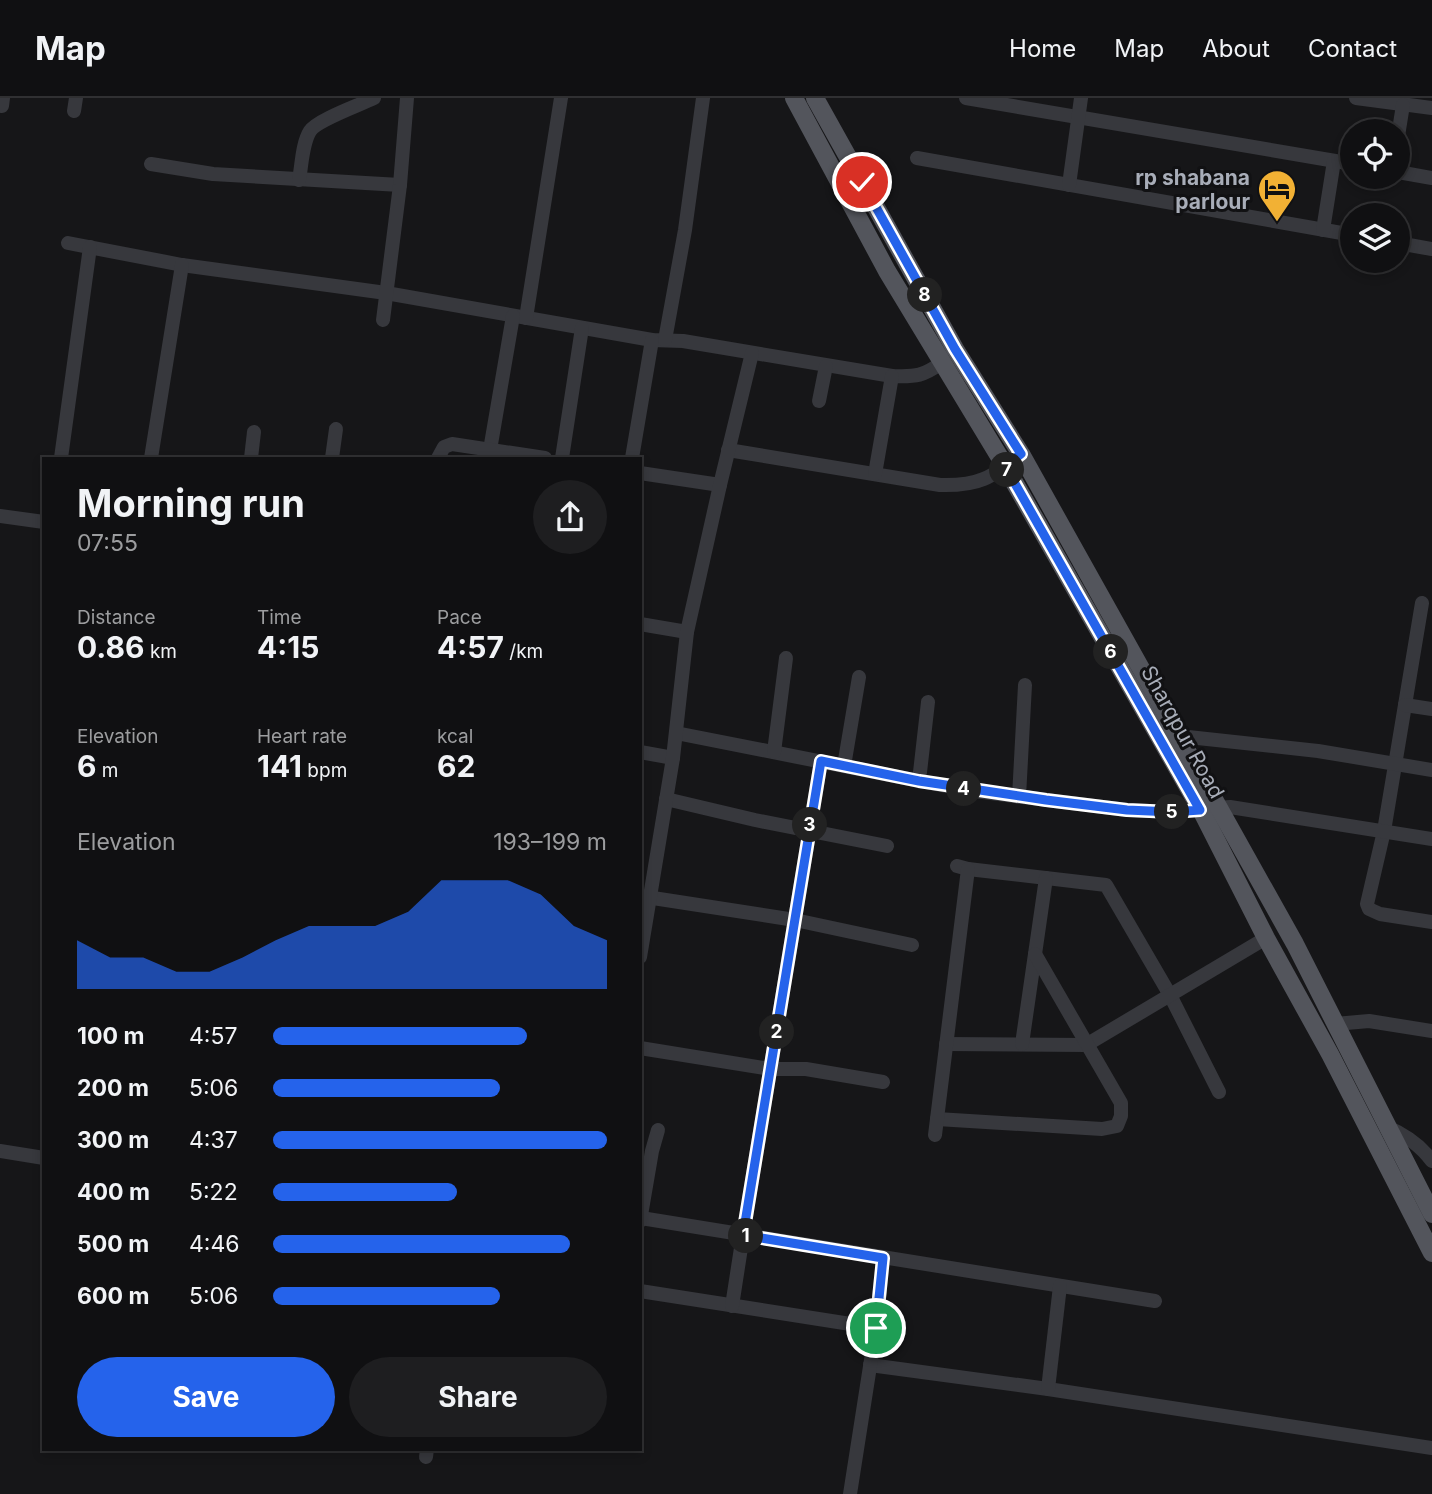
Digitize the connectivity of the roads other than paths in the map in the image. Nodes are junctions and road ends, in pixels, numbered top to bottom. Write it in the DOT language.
graph roads {
  1 [pos="374,98"];
  2 [pos="407,98"];
  3 [pos="561,98"];
  4 [pos="703,98"];
  5 [pos="794,98"];
  6 [pos="815,98"];
  7 [pos="966,98"];
  8 [pos="1081,98"];
  9 [pos="1356,98"];
  10 [pos="1403,105"];
  11 [pos="1432,108"];
  12 [pos="1078,118"];
  13 [pos="1401,119"];
  14 [pos="917,158"];
  15 [pos="1334,161"];
  16 [pos="1340,162"];
  17 [pos="151,164"];
  18 [pos="1410,174"];
  19 [pos="1432,178"];
  20 [pos="299,180"];
  21 [pos="400,185"];
  22 [pos="1069,185"];
  23 [pos="1324,230"];
  24 [pos="1340,233"];
  25 [pos="68,243"];
  26 [pos="1410,245"];
  27 [pos="90,247"];
  28 [pos="1432,249"];
  29 [pos="182,265"];
  30 [pos="386,293"];
  31 [pos="519,317"];
  32 [pos="383,320"];
  33 [pos="582,328"];
  34 [pos="658,340"];
  35 [pos="752,353"];
  36 [pos="943,362"];
  37 [pos="826,366"];
  38 [pos="892,376"];
  39 [pos="819,401"];
  40 [pos="336,429"];
  41 [pos="254,432"];
  42 [pos="728,450"];
  43 [pos="495,453"];
  44 [pos="1021,454"];
  45 [pos="61,457"];
  46 [pos="151,457"];
  47 [pos="251,457"];
  48 [pos="332,457"];
  49 [pos="439,457"];
  50 [pos="535,457"];
  51 [pos="562,457"];
  52 [pos="632,457"];
  53 [pos="1005,466"];
  54 [pos="642,473"];
  55 [pos="876,474"];
  56 [pos="720,485"];
  57 [pos="0,516"];
  58 [pos="42,522"];
  59 [pos="1422,603"];
  60 [pos="642,624"];
  61 [pos="687,632"];
  62 [pos="786,658"];
  63 [pos="859,677"];
  64 [pos="1025,685"];
  65 [pos="928,702"];
  66 [pos="1405,705"];
  67 [pos="1432,709"];
  68 [pos="676,733"];
  69 [pos="1179,736"];
  70 [pos="642,752"];
  71 [pos="774,752"];
  72 [pos="673,758"];
  73 [pos="821,761"];
  74 [pos="1395,764"];
  75 [pos="844,766"];
  76 [pos="1432,770"];
  77 [pos="919,781"];
  78 [pos="1019,797"];
  79 [pos="666,799"];
  80 [pos="1219,808"];
  81 [pos="1200,810"];
  82 [pos="809,830"];
  83 [pos="1384,831"];
  84 [pos="1432,839"];
  85 [pos="887,846"];
  86 [pos="1046,878"];
  87 [pos="646,897"];
  88 [pos="795,920"];
  89 [pos="1432,922"];
  90 [pos="642,937"];
  91 [pos="1266,939"];
  92 [pos="912,946"];
  93 [pos="1035,954"];
  94 [pos="1170,995"];
  95 [pos="1335,1024"];
  96 [pos="1432,1031"];
  97 [pos="946,1044"];
  98 [pos="1022,1044"];
  99 [pos="1086,1045"];
  100 [pos="642,1048"];
  101 [pos="771,1069"];
  102 [pos="883,1082"];
  103 [pos="1219,1092"];
  104 [pos="937,1119"];
  105 [pos="1387,1126"];
  106 [pos="658,1130"];
  107 [pos="935,1135"];
  108 [pos="0,1151"];
  109 [pos="646,1152"];
  110 [pos="42,1158"];
  111 [pos="1432,1161"];
  112 [pos="642,1206"];
  113 [pos="1432,1214"];
  114 [pos="642,1220"];
  115 [pos="743,1235"];
  116 [pos="1432,1253"];
  117 [pos="883,1258"];
  118 [pos="1060,1286"];
  119 [pos="642,1291"];
  120 [pos="1155,1301"];
  121 [pos="732,1306"];
  122 [pos="876,1328"];
  123 [pos="870,1365"];
  124 [pos="1048,1390"];
  125 [pos="1432,1448"];
  126 [pos="850,1494"];
  1 -- 20 [label="street"];
  2 -- 21 [label="street"];
  3 -- 31 [label="street"];
  4 -- 34 [label="street"];
  5 -- 36 [label="main road, Sharqpur Road"];
  6 -- 44 [label="main road, Sharqpur Road"];
  7 -- 12 [label="street"];
  8 -- 12 [label="street"];
  9 -- 10 [label="street"];
  10 -- 11 [label="street"];
  10 -- 13 [label="street"];
  12 -- 15 [label="street"];
  12 -- 22 [label="street"];
  14 -- 22 [label="street"];
  15 -- 16 [label="street"];
  15 -- 23 [label="street"];
  17 -- 20 [label="street"];
  18 -- 19 [label="street"];
  20 -- 21 [label="street"];
  21 -- 30 [label="street"];
  22 -- 23 [label="street"];
  23 -- 24 [label="street"];
  25 -- 27 [label="street"];
  26 -- 28 [label="street"];
  27 -- 29 [label="street"];
  27 -- 45 [label="street"];
  29 -- 30 [label="street"];
  29 -- 46 [label="street"];
  30 -- 31 [label="street"];
  30 -- 32 [label="street"];
  31 -- 33 [label="street"];
  31 -- 43 [label="street"];
  33 -- 34 [label="street"];
  33 -- 51 [label="street"];
  34 -- 35 [label="street"];
  34 -- 52 [label="street"];
  35 -- 37 [label="street"];
  35 -- 42 [label="street"];
  36 -- 38 [label="street"];
  36 -- 53 [label="main road, Sharqpur Road"];
  37 -- 38 [label="street"];
  37 -- 39 [label="street"];
  38 -- 55 [label="street"];
  40 -- 48 [label="street"];
  41 -- 47 [label="street"];
  42 -- 55 [label="street"];
  42 -- 56 [label="street"];
  43 -- 49 [label="street"];
  43 -- 50 [label="street"];
  44 -- 53 [label="street"];
  44 -- 69 [label="main road, Sharqpur Road"];
  53 -- 55 [label="street"];
  53 -- 81 [label="main road, Sharqpur Road"];
  54 -- 56 [label="street"];
  56 -- 61 [label="street"];
  57 -- 58 [label="street"];
  59 -- 66 [label="street"];
  60 -- 61 [label="street"];
  61 -- 68 [label="street"];
  62 -- 71 [label="street"];
  63 -- 75 [label="street"];
  64 -- 78 [label="street"];
  65 -- 77 [label="street"];
  66 -- 67 [label="street"];
  66 -- 74 [label="street"];
  68 -- 71 [label="street"];
  68 -- 72 [label="street"];
  69 -- 74 [label="street"];
  69 -- 80 [label="main road, Sharqpur Road"];
  70 -- 72 [label="street"];
  71 -- 73 [label="street"];
  72 -- 79 [label="street"];
  73 -- 75 [label="street"];
  73 -- 82 [label="street"];
  74 -- 76 [label="street"];
  74 -- 83 [label="street"];
  75 -- 77 [label="street"];
  77 -- 78 [label="street"];
  78 -- 81 [label="street"];
  79 -- 82 [label="street"];
  79 -- 87 [label="street"];
  80 -- 81 [label="street"];
  80 -- 83 [label="street"];
  80 -- 95 [label="main road, Sharqpur Road"];
  81 -- 91 [label="main road, Sharqpur Road"];
  82 -- 85 [label="street"];
  82 -- 88 [label="street"];
  83 -- 84 [label="street"];
  83 -- 89 [label="street"];
  86 -- 93 [label="street"];
  86 -- 94 [label="street"];
  86 -- 97 [label="street"];
  87 -- 88 [label="street"];
  87 -- 90 [label="street"];
  88 -- 92 [label="street"];
  88 -- 101 [label="street"];
  91 -- 94 [label="street"];
  91 -- 116 [label="main road, Sharqpur Road"];
  93 -- 98 [label="street"];
  93 -- 99 [label="street"];
  94 -- 99 [label="street"];
  94 -- 103 [label="street"];
  95 -- 96 [label="street"];
  95 -- 105 [label="main road, Sharqpur Road"];
  97 -- 98 [label="street"];
  97 -- 104 [label="street"];
  98 -- 99 [label="street"];
  99 -- 104 [label="street"];
  100 -- 101 [label="street"];
  101 -- 102 [label="street"];
  101 -- 115 [label="street"];
  104 -- 107 [label="street"];
  105 -- 111 [label="street"];
  105 -- 113 [label="main road, Sharqpur Road"];
  106 -- 109 [label="street"];
  108 -- 110 [label="street"];
  109 -- 112 [label="street"];
  114 -- 115 [label="street"];
  115 -- 117 [label="street"];
  115 -- 121 [label="street"];
  117 -- 118 [label="street"];
  117 -- 122 [label="street"];
  118 -- 120 [label="street"];
  118 -- 124 [label="street"];
  119 -- 121 [label="street"];
  121 -- 122 [label="street"];
  122 -- 123 [label="street"];
  123 -- 124 [label="street"];
  123 -- 126 [label="street"];
  124 -- 125 [label="street"];
}
